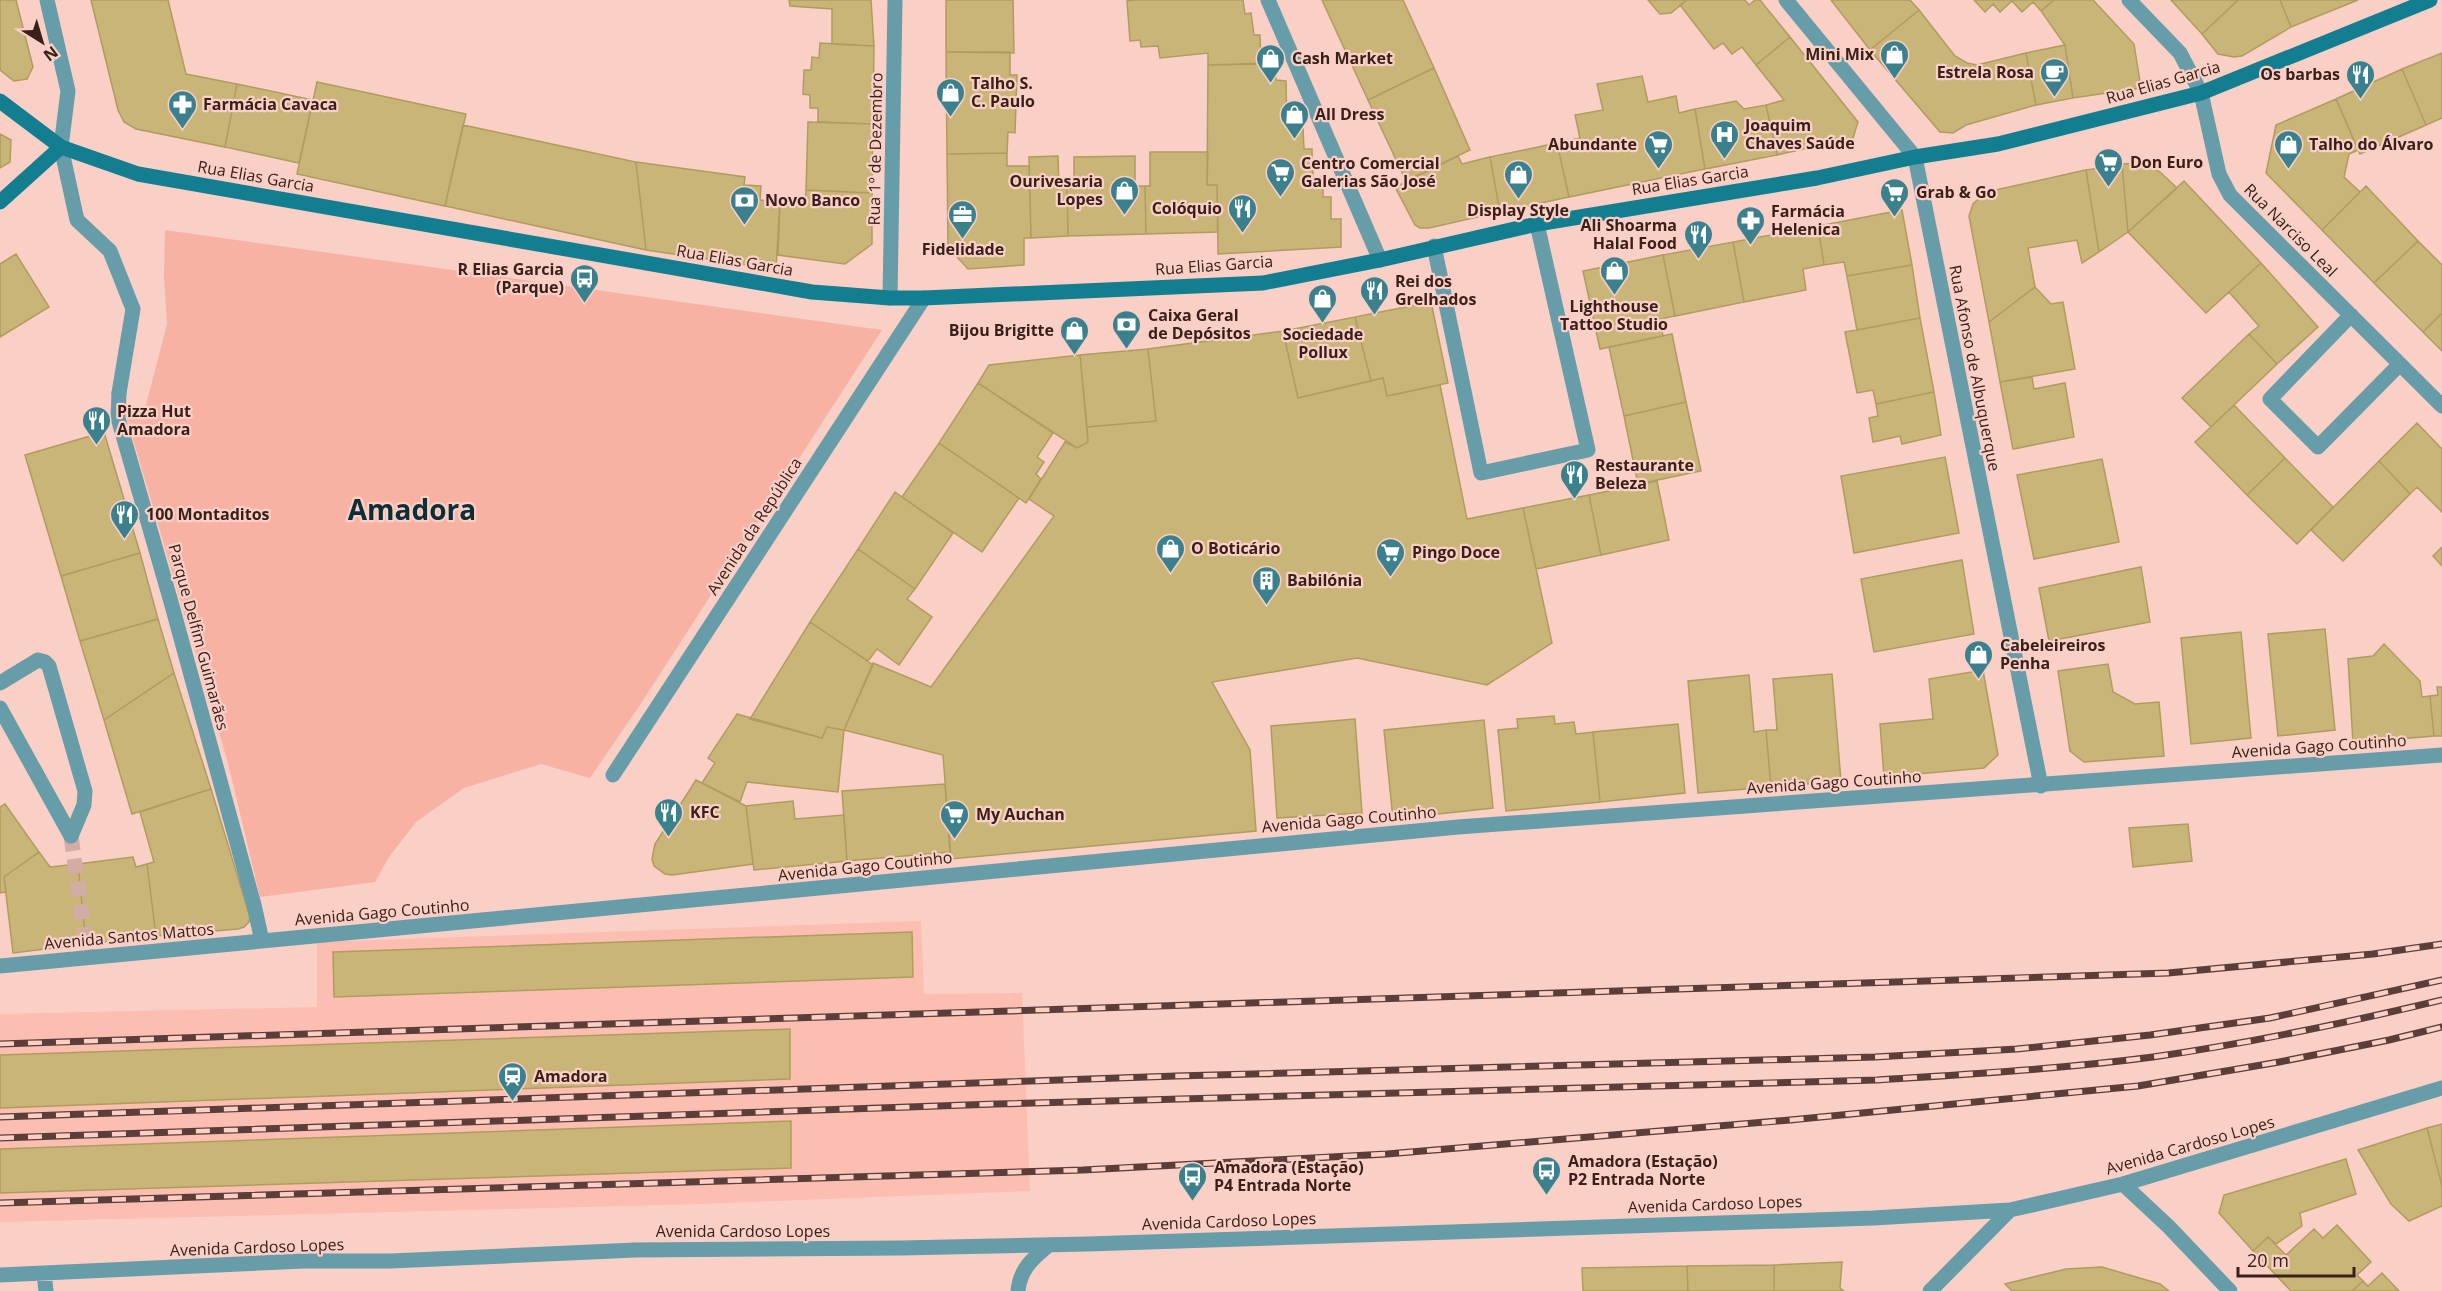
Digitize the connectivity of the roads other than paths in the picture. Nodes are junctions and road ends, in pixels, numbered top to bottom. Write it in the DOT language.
graph roads {
  1 [pos="47,0"];
  2 [pos="895,0"];
  3 [pos="1268,0"];
  4 [pos="1785,0"];
  5 [pos="2129,0"];
  6 [pos="2430,0"];
  7 [pos="2201,93"];
  8 [pos="0,101"];
  9 [pos="62,147"];
  10 [pos="1915,157"];
  11 [pos="0,202"];
  12 [pos="1537,224"];
  13 [pos="1434,246"];
  14 [pos="1380,260"];
  15 [pos="924,297"];
  16 [pos="890,298"];
  17 [pos="2351,315"];
  18 [pos="2400,364"];
  19 [pos="2442,406"];
  20 [pos="0,682"];
  21 [pos="0,708"];
  22 [pos="2442,755"];
  23 [pos="613,775"];
  24 [pos="2041,786"];
  25 [pos="262,941"];
  26 [pos="0,966"];
  27 [pos="2442,1088"];
  28 [pos="2123,1184"];
  29 [pos="2010,1210"];
  30 [pos="1049,1245"];
  31 [pos="44,1274"];
  32 [pos="0,1275"];
  33 [pos="46,1291"];
  34 [pos="1018,1291"];
  35 [pos="1930,1291"];
  36 [pos="2230,1291"];
  1 -- 9 [label="street, Parque Delfim Guimarães"];
  2 -- 16 [label="street, Rua 1º de Dezembro"];
  3 -- 14 [label="street"];
  4 -- 10 [label="street, Rua Afonso de Albuquerque"];
  5 -- 7 [label="street, Rua Narciso Leal"];
  6 -- 7 [label="street, Rua Elias Garcia"];
  7 -- 10 [label="street, Rua Elias Garcia"];
  7 -- 17 [label="street, Rua Narciso Leal"];
  8 -- 9 [label="street, Rua Elias Garcia"];
  9 -- 11 [label="street"];
  9 -- 16 [label="street, Rua Elias Garcia"];
  9 -- 25 [label="street, Parque Delfim Guimarães"];
  10 -- 12 [label="street, Rua Elias Garcia"];
  10 -- 24 [label="street, Rua Afonso de Albuquerque"];
  12 -- 13 [label="street, Rua Elias Garcia"];
  12 -- 13 [label="street"];
  13 -- 14 [label="street, Rua Elias Garcia"];
  14 -- 15 [label="street, Rua Elias Garcia"];
  15 -- 16 [label="street, Rua Elias Garcia"];
  15 -- 23 [label="street, Avenida da República"];
  17 -- 18 [label="street, Rua Narciso Leal"];
  17 -- 18 [label="street"];
  18 -- 19 [label="street, Rua Narciso Leal"];
  20 -- 21 [label="street"];
  22 -- 24 [label="street, Avenida Gago Coutinho"];
  24 -- 25 [label="street, Avenida Gago Coutinho"];
  25 -- 26 [label="street, Avenida Santos Mattos"];
  27 -- 28 [label="street, Avenida Cardoso Lopes"];
  28 -- 29 [label="street, Avenida Cardoso Lopes"];
  28 -- 36 [label="street"];
  29 -- 30 [label="street, Avenida Cardoso Lopes"];
  29 -- 35 [label="street"];
  30 -- 31 [label="street, Avenida Cardoso Lopes"];
  30 -- 34 [label="street"];
  31 -- 32 [label="street, Avenida Cardoso Lopes"];
  31 -- 33 [label="street"];
}
